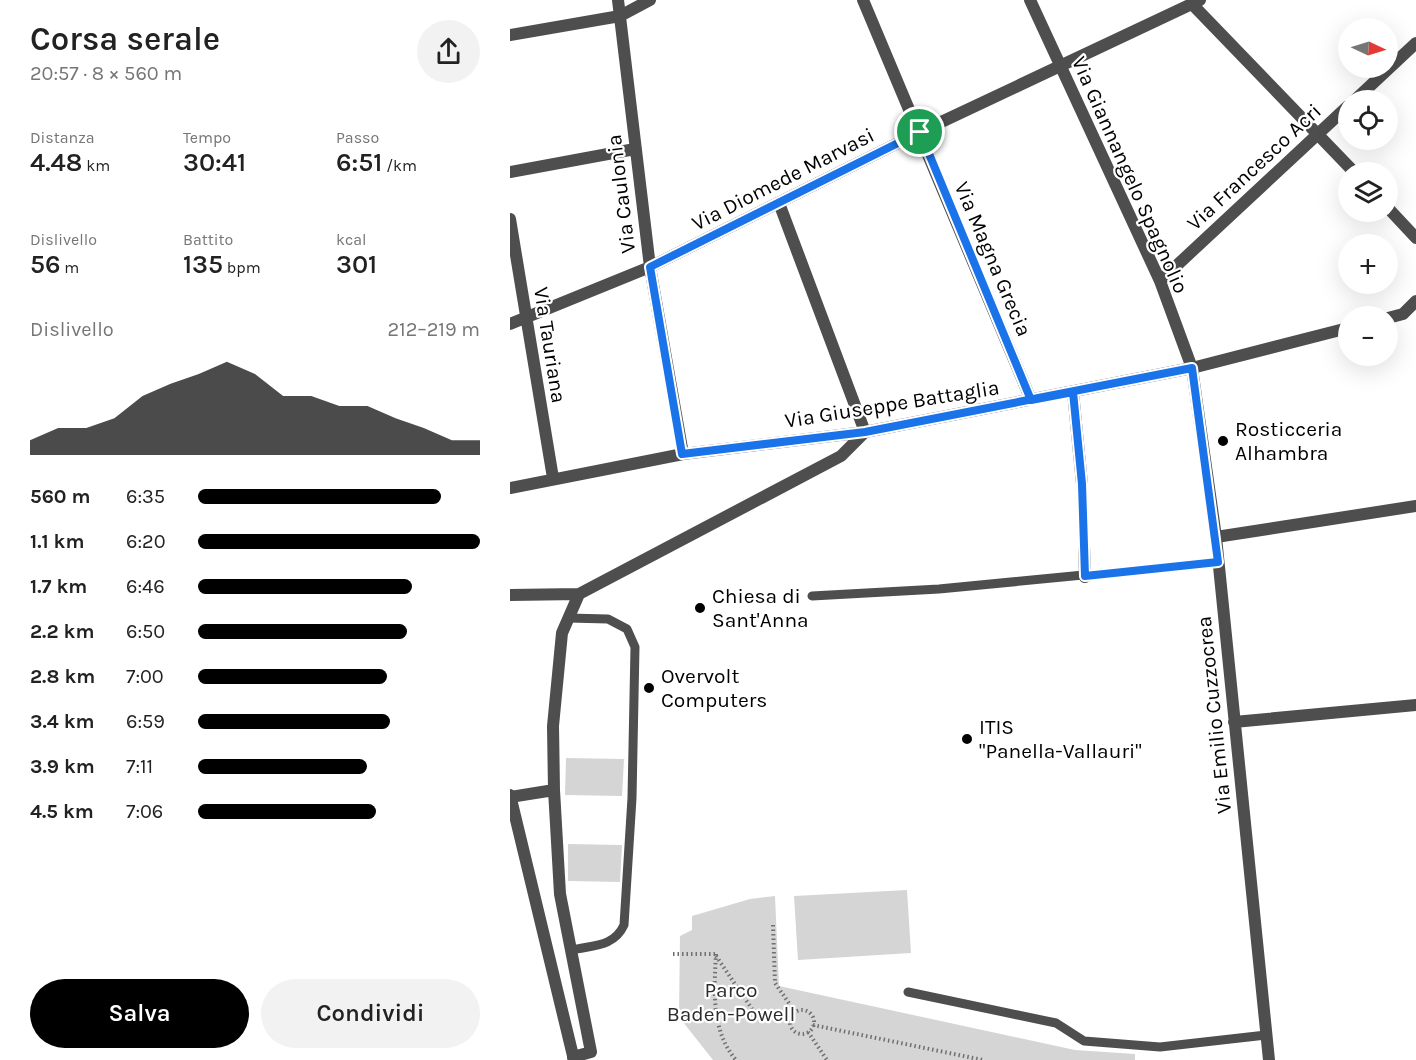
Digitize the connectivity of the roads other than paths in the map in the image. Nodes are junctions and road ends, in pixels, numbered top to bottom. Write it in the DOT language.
graph roads {
  1 [pos="618,0"];
  2 [pos="650,0"];
  3 [pos="863,0"];
  4 [pos="1030,0"];
  5 [pos="1196,2"];
  6 [pos="620,16"];
  7 [pos="510,35"];
  8 [pos="1416,43"];
  9 [pos="1059,65"];
  10 [pos="1366,90"];
  11 [pos="1338,116"];
  12 [pos="920,132"];
  13 [pos="1319,134"];
  14 [pos="635,149"];
  15 [pos="1345,162"];
  16 [pos="510,172"];
  17 [pos="778,203"];
  18 [pos="510,219"];
  19 [pos="1398,219"];
  20 [pos="1416,238"];
  21 [pos="650,267"];
  22 [pos="1160,281"];
  23 [pos="1416,301"];
  24 [pos="1398,315"];
  25 [pos="525,318"];
  26 [pos="510,324"];
  27 [pos="1338,331"];
  28 [pos="1192,368"];
  29 [pos="1073,392"];
  30 [pos="1031,400"];
  31 [pos="865,432"];
  32 [pos="682,454"];
  33 [pos="553,478"];
  34 [pos="1082,484"];
  35 [pos="510,488"];
  36 [pos="1416,506"];
  37 [pos="1215,537"];
  38 [pos="1084,546"];
  39 [pos="1218,562"];
  40 [pos="1085,576"];
  41 [pos="579,594"];
  42 [pos="510,595"];
  43 [pos="812,596"];
  44 [pos="568,618"];
  45 [pos="1416,705"];
  46 [pos="1234,722"];
  47 [pos="554,790"];
  48 [pos="510,796"];
  49 [pos="572,950"];
  50 [pos="908,992"];
  51 [pos="1266,1035"];
  52 [pos="574,1058"];
  53 [pos="1269,1060"];
  1 -- 6 [label="street, Via Caulonia"];
  2 -- 6 [label="street"];
  3 -- 12 [label="street, Via Magna Grecia"];
  4 -- 9 [label="street, Via Giannangelo Spagnolio"];
  5 -- 9 [label="street, Via Diomede Marvasi"];
  5 -- 13 [label="street"];
  6 -- 7 [label="street"];
  6 -- 14 [label="street, Via Caulonia"];
  8 -- 10 [label="street"];
  9 -- 12 [label="street, Via Diomede Marvasi"];
  9 -- 22 [label="street, Via Giannangelo Spagnolio"];
  11 -- 13 [label="street, Via Francesco Acri"];
  12 -- 17 [label="street, Via Diomede Marvasi"];
  12 -- 30 [label="street, Via Magna Grecia"];
  13 -- 15 [label="street"];
  13 -- 22 [label="street, Via Francesco Acri"];
  14 -- 16 [label="street"];
  14 -- 21 [label="street, Via Caulonia"];
  17 -- 21 [label="street, Via Diomede Marvasi"];
  17 -- 31 [label="street"];
  18 -- 25 [label="street, Via Tauriana"];
  19 -- 20 [label="street"];
  21 -- 25 [label="street, Via Diomede Marvasi"];
  21 -- 32 [label="street, Via Caulonia"];
  22 -- 28 [label="street, Via Giannangelo Spagnolio"];
  23 -- 24 [label="street"];
  25 -- 26 [label="street, Via Diomede Marvasi"];
  25 -- 33 [label="street, Via Tauriana"];
  27 -- 28 [label="street, Via Giuseppe Battaglia"];
  28 -- 29 [label="street, Via Giuseppe Battaglia"];
  28 -- 37 [label="street, Via Emilio Cuzzocrea"];
  29 -- 30 [label="street, Via Giuseppe Battaglia"];
  29 -- 34 [label="street"];
  30 -- 31 [label="street, Via Giuseppe Battaglia"];
  31 -- 32 [label="street, Via Giuseppe Battaglia"];
  31 -- 41 [label="street"];
  32 -- 33 [label="street, Via Giuseppe Battaglia"];
  33 -- 35 [label="street, Via Giuseppe Battaglia"];
  36 -- 37 [label="street"];
  37 -- 39 [label="street, Via Emilio Cuzzocrea"];
  38 -- 40 [label="street"];
  39 -- 40 [label="lane"];
  39 -- 46 [label="street, Via Emilio Cuzzocrea"];
  40 -- 43 [label="lane"];
  41 -- 42 [label="street"];
  41 -- 44 [label="street"];
  44 -- 47 [label="street"];
  44 -- 49 [label="lane"];
  45 -- 46 [label="street"];
  46 -- 51 [label="street, Via Emilio Cuzzocrea"];
  47 -- 48 [label="street"];
  47 -- 49 [label="street"];
  48 -- 52 [label="street"];
  49 -- 52 [label="street"];
  50 -- 51 [label="lane"];
  51 -- 53 [label="street, Via Emilio Cuzzocrea"];
}
